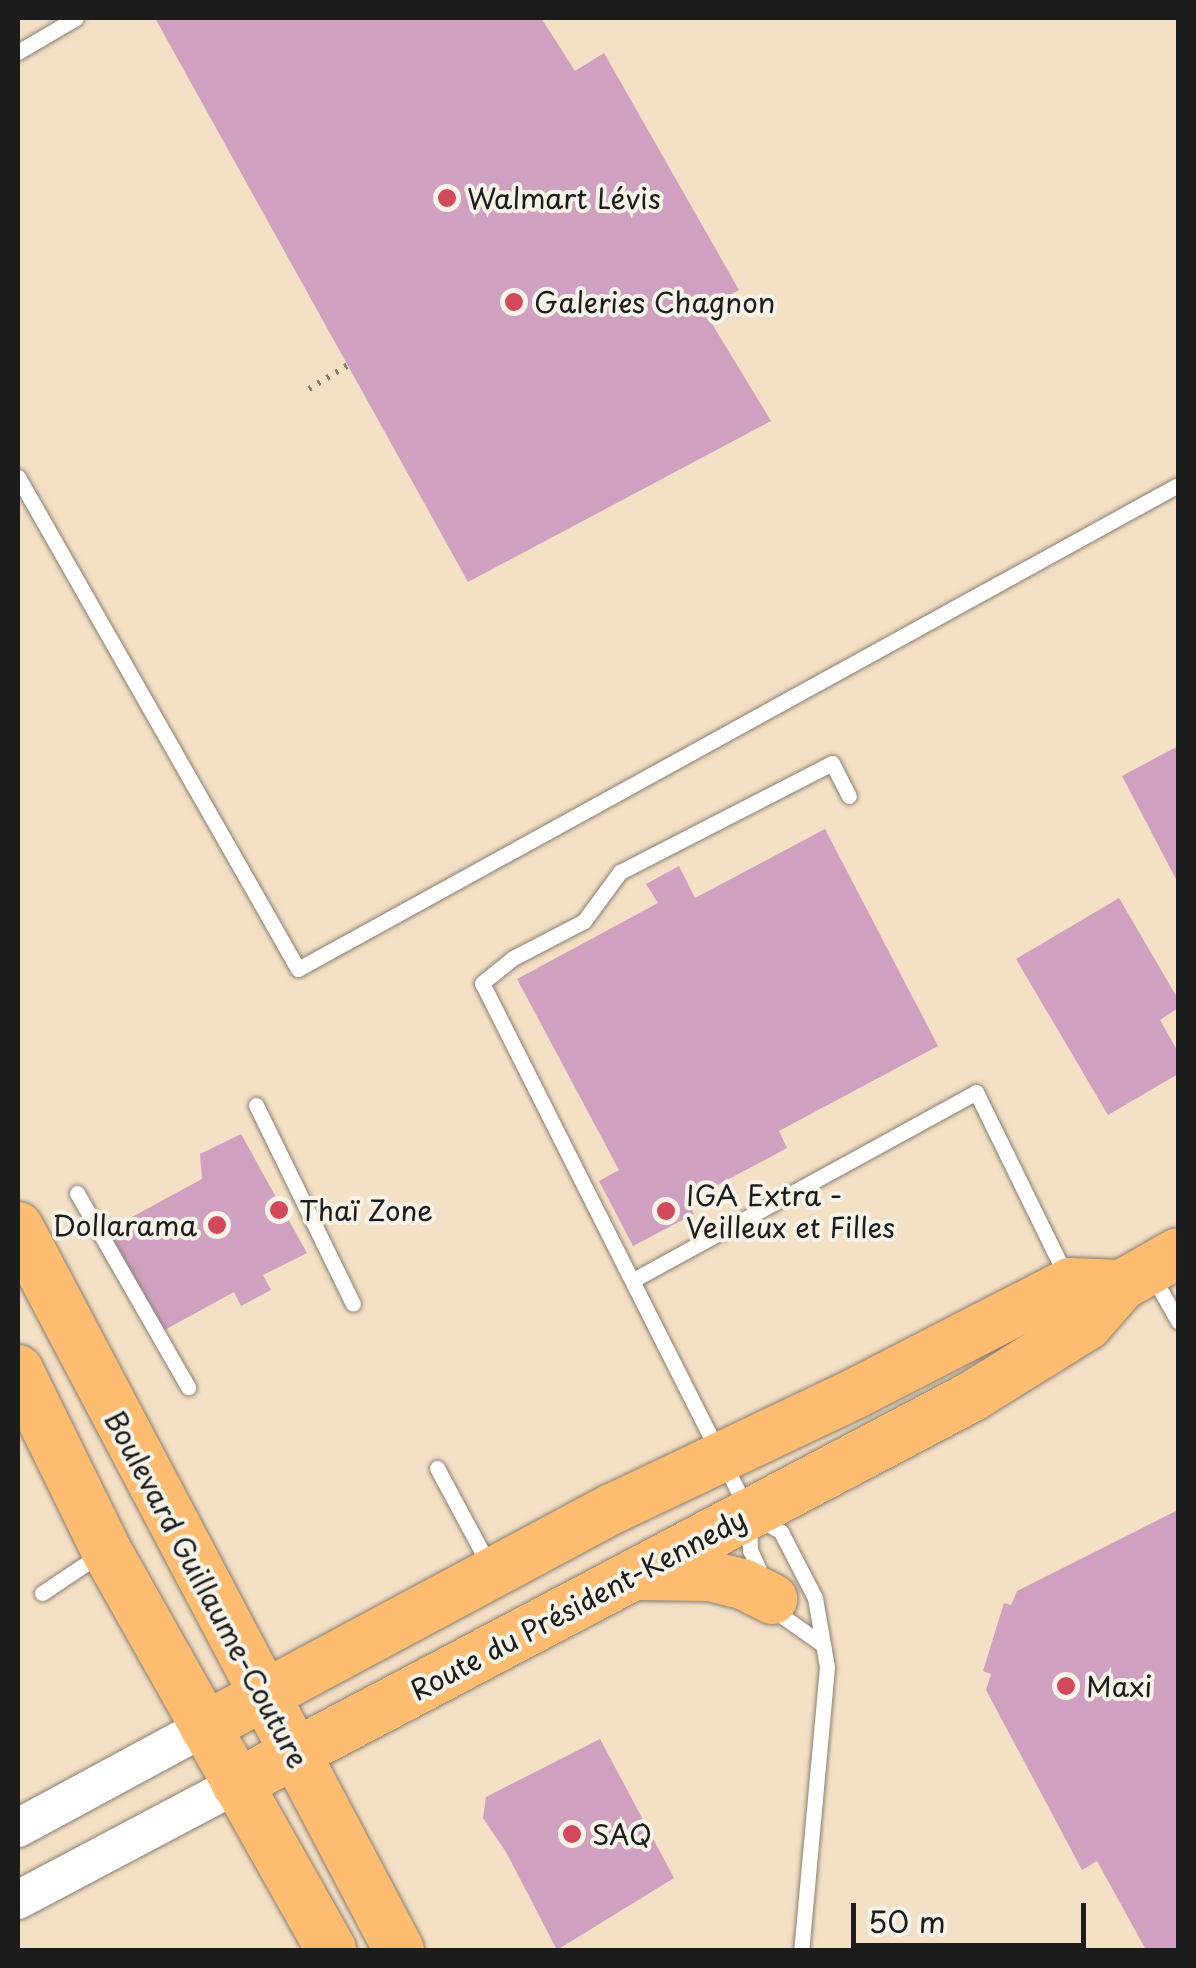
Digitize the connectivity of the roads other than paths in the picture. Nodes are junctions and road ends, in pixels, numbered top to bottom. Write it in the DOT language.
graph roads {
  1 [pos="76,18"];
  2 [pos="18,52"];
  3 [pos="18,477"];
  4 [pos="1178,485"];
  5 [pos="849,796"];
  6 [pos="256,1105"];
  7 [pos="77,1193"];
  8 [pos="18,1226"];
  9 [pos="1150,1269"];
  10 [pos="634,1279"];
  11 [pos="1070,1284"];
  12 [pos="353,1304"];
  13 [pos="1178,1321"];
  14 [pos="18,1370"];
  15 [pos="188,1388"];
  16 [pos="720,1458"];
  17 [pos="437,1468"];
  18 [pos="749,1513"];
  19 [pos="106,1550"];
  20 [pos="493,1573"];
  21 [pos="630,1575"];
  22 [pos="42,1593"];
  23 [pos="772,1599"];
  24 [pos="822,1644"];
  25 [pos="264,1695"];
  26 [pos="205,1726"];
  27 [pos="296,1754"];
  28 [pos="238,1784"];
  29 [pos="19,1823"];
  30 [pos="18,1900"];
  31 [pos="331,1950"];
  32 [pos="399,1950"];
  33 [pos="801,1950"];
  1 -- 2 [label="lane"];
  3 -- 4 [label="lane"];
  5 -- 10 [label="lane"];
  6 -- 12 [label="lane"];
  7 -- 15 [label="lane"];
  8 -- 25 [label="main road, Boulevard Guillaume-Couture"];
  9 -- 11 [label="main road"];
  9 -- 13 [label="lane"];
  9 -- 18 [label="main road, Route du Président-Kennedy"];
  10 -- 11 [label="lane"];
  10 -- 16 [label="lane"];
  11 -- 16 [label="main road"];
  14 -- 19 [label="main road"];
  16 -- 18 [label="lane"];
  16 -- 20 [label="main road"];
  17 -- 20 [label="lane"];
  18 -- 21 [label="main road, Route du Président-Kennedy"];
  18 -- 23 [label="lane"];
  18 -- 24 [label="lane"];
  19 -- 22 [label="lane"];
  19 -- 26 [label="main road"];
  20 -- 25 [label="main road"];
  21 -- 23 [label="main road"];
  21 -- 27 [label="main road, Route du Président-Kennedy"];
  23 -- 24 [label="lane"];
  24 -- 33 [label="lane"];
  25 -- 26 [label="main road"];
  25 -- 27 [label="main road, Boulevard Guillaume-Couture"];
  26 -- 28 [label="main road"];
  26 -- 29 [label="street"];
  27 -- 28 [label="main road, Route du Président-Kennedy"];
  27 -- 32 [label="main road, Boulevard Guillaume-Couture"];
  28 -- 30 [label="street, Route du Président-Kennedy"];
  28 -- 31 [label="main road"];
}
